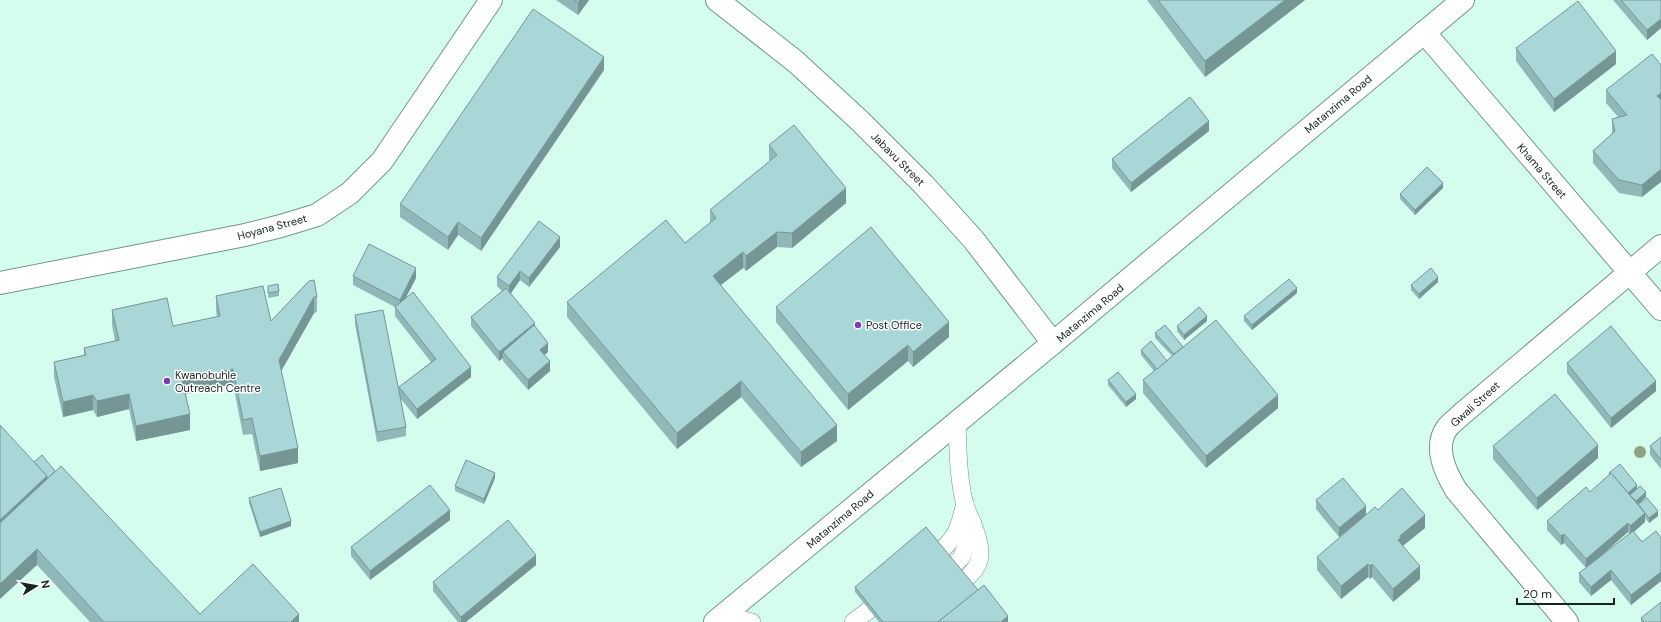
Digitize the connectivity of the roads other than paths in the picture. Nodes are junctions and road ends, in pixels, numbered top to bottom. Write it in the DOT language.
graph roads {
  1 [pos="491,0"];
  2 [pos="717,0"];
  3 [pos="1462,0"];
  4 [pos="1424,32"];
  5 [pos="1661,246"];
  6 [pos="1629,272"];
  7 [pos="0,283"];
  8 [pos="1661,309"];
  9 [pos="1053,343"];
  10 [pos="957,422"];
  11 [pos="965,503"];
  12 [pos="973,523"];
  13 [pos="941,550"];
  14 [pos="954,565"];
  15 [pos="966,579"];
  16 [pos="869,610"];
  17 [pos="719,619"];
  18 [pos="752,622"];
  19 [pos="853,622"];
  20 [pos="1567,622"];
  1 -- 7 [label="street, Hoyana Street"];
  2 -- 9 [label="street, Jabavu Street"];
  3 -- 4 [label="street, Matanzima Road"];
  4 -- 6 [label="street, Khama Street"];
  4 -- 9 [label="street, Matanzima Road"];
  5 -- 6 [label="street, Gwali Street"];
  6 -- 8 [label="street, Khama Street"];
  6 -- 20 [label="street, Gwali Street"];
  9 -- 10 [label="street, Matanzima Road"];
  10 -- 11 [label="lane"];
  10 -- 17 [label="street, Matanzima Road"];
  11 -- 12 [label="lane"];
  11 -- 13 [label="lane"];
  12 -- 14 [label="lane"];
  12 -- 15 [label="lane"];
  16 -- 19 [label="lane"];
  17 -- 18 [label="lane"];
}
